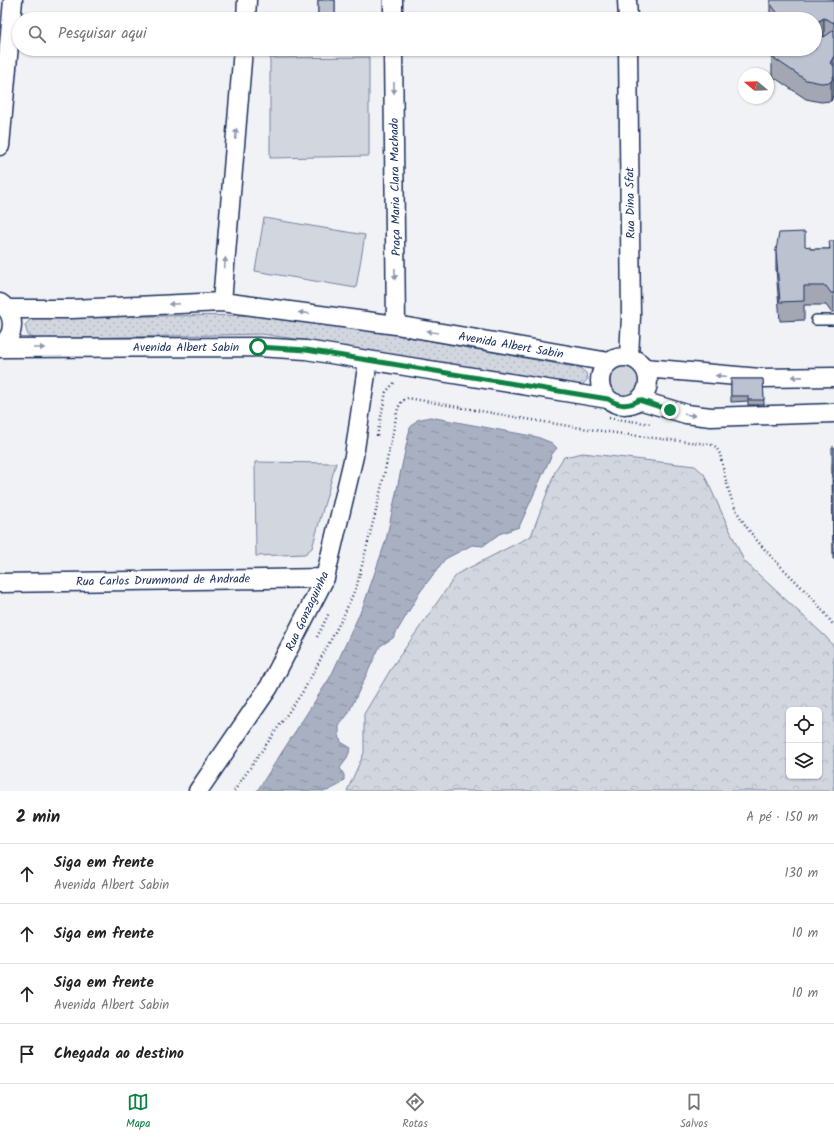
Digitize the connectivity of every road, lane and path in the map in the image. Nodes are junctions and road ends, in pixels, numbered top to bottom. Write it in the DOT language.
graph roads {
  1 [pos="13,0"];
  2 [pos="247,0"];
  3 [pos="393,0"];
  4 [pos="628,0"];
  5 [pos="246,12"];
  6 [pos="393,12"];
  7 [pos="628,12"];
  8 [pos="242,56"];
  9 [pos="393,56"];
  10 [pos="628,56"];
  11 [pos="0,146"];
  12 [pos="222,302"];
  13 [pos="4,306"];
  14 [pos="816,320"];
  15 [pos="834,320"];
  16 [pos="396,325"];
  17 [pos="0,347"];
  18 [pos="629,356"];
  19 [pos="368,360"];
  20 [pos="609,362"];
  21 [pos="645,368"];
  22 [pos="834,377"];
  23 [pos="397,383"];
  24 [pos="608,399"];
  25 [pos="639,400"];
  26 [pos="834,413"];
  27 [pos="606,417"];
  28 [pos="658,425"];
  29 [pos="377,439"];
  30 [pos="325,578"];
  31 [pos="0,583"];
  32 [pos="331,609"];
  33 [pos="834,626"];
  34 [pos="314,642"];
  35 [pos="198,791"];
  36 [pos="234,791"];
  1 -- 11 [label="street"];
  2 -- 5 [label="street"];
  3 -- 6 [label="street"];
  4 -- 7 [label="street"];
  12 -- 8 [label="street, one-way"];
  9 -- 16 [label="street, Praça Maria Clara Machado, one-way"];
  10 -- 18 [label="street, Rua Dina Sfat"];
  12 -- 13 [label="street, Avenida Albert Sabin, one-way"];
  16 -- 12 [label="street, Avenida Albert Sabin, one-way"];
  13 -- 17 [label="street"];
  14 -- 15 [label="lane"];
  20 -- 16 [label="street, Avenida Albert Sabin, one-way"];
  17 -- 19 [label="street, Avenida Albert Sabin, one-way"];
  18 -- 20 [label="street"];
  18 -- 21 [label="street"];
  19 -- 24 [label="street, Avenida Albert Sabin"];
  19 -- 30 [label="street, Rua Gonzaguinha"];
  20 -- 24 [label="street"];
  22 -- 21 [label="street, one-way"];
  21 -- 25 [label="street"];
  23 -- 29 [label="path"];
  24 -- 25 [label="street"];
  25 -- 26 [label="street, one-way"];
  27 -- 28 [label="path"];
  30 -- 31 [label="street, Rua Carlos Drummond de Andrade"];
  30 -- 35 [label="street, Rua Gonzaguinha"];
  32 -- 34 [label="path"];
  33 -- 36 [label="path"];
}
